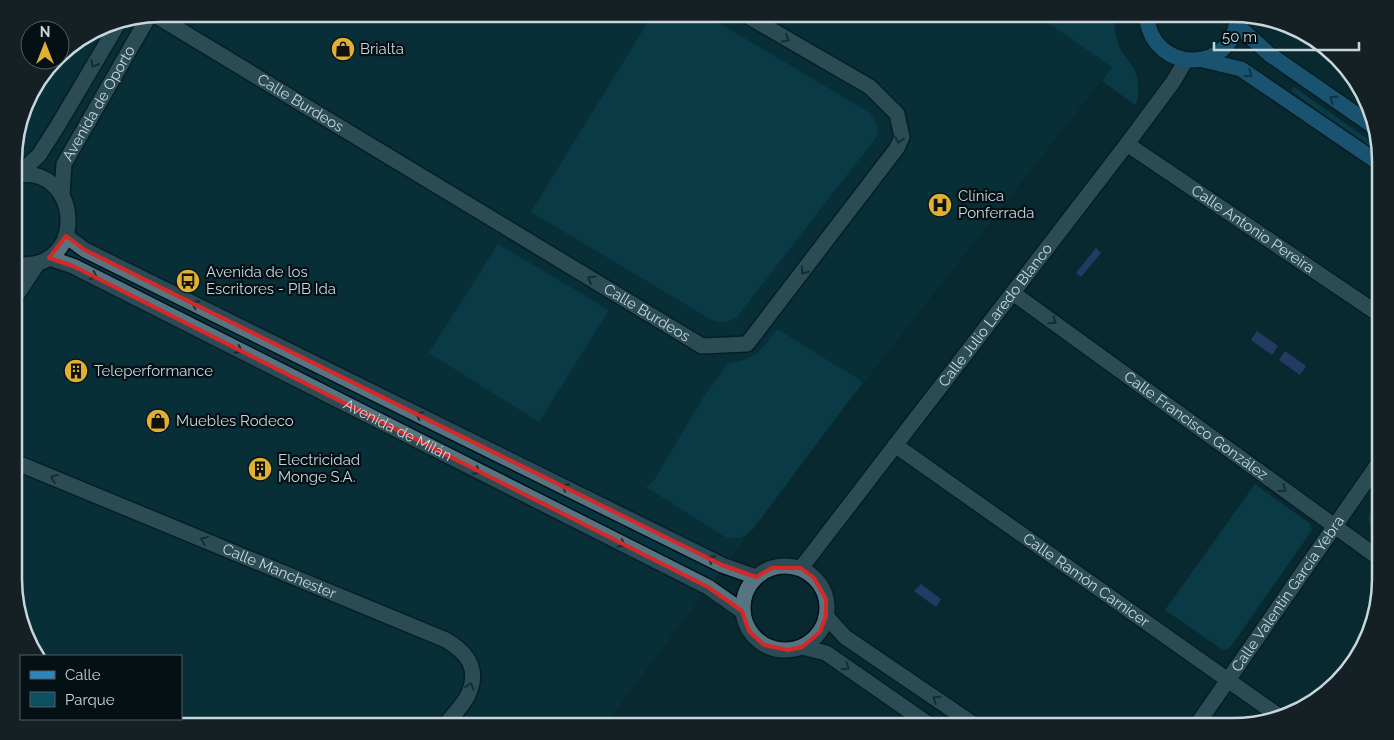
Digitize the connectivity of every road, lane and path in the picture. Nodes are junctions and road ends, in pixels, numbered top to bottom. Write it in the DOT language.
graph roads {
  1 [pos="759,22"];
  2 [pos="1147,22"];
  3 [pos="1236,22"];
  4 [pos="168,23"];
  5 [pos="1240,23"];
  6 [pos="145,24"];
  7 [pos="112,32"];
  8 [pos="1186,60"];
  9 [pos="1202,60"];
  10 [pos="1365,121"];
  11 [pos="1127,144"];
  12 [pos="1371,157"];
  13 [pos="23,169"];
  14 [pos="23,175"];
  15 [pos="62,195"];
  16 [pos="66,236"];
  17 [pos="44,260"];
  18 [pos="23,266"];
  19 [pos="23,287"];
  20 [pos="1013,293"];
  21 [pos="1372,310"];
  22 [pos="895,445"];
  23 [pos="22,465"];
  24 [pos="1372,472"];
  25 [pos="1333,526"];
  26 [pos="1372,553"];
  27 [pos="801,568"];
  28 [pos="756,577"];
  29 [pos="742,610"];
  30 [pos="826,616"];
  31 [pos="802,647"];
  32 [pos="1228,681"];
  33 [pos="1272,711"];
  34 [pos="919,717"];
  35 [pos="963,717"];
  36 [pos="1202,717"];
  37 [pos="451,718"];
  1 -- 4 [label="street, Calle Burdeos, one-way"];
  2 -- 8 [label="main road"];
  3 -- 9 [label="main road"];
  10 -- 5 [label="main road, one-way"];
  6 -- 15 [label="street, Avenida de Oporto"];
  7 -- 13 [label="street, Avenida de Oporto, one-way"];
  8 -- 9 [label="main road"];
  8 -- 11 [label="street, Calle Julio Laredo Blanco"];
  9 -- 12 [label="main road, one-way"];
  11 -- 20 [label="street, Calle Julio Laredo Blanco"];
  11 -- 21 [label="street, Calle Antonio Pereira"];
  14 -- 15 [label="street"];
  15 -- 16 [label="street, Avenida de Oporto"];
  16 -- 17 [label="street"];
  28 -- 16 [label="street, Avenida de Milán, one-way"];
  17 -- 18 [label="street"];
  17 -- 19 [label="street"];
  17 -- 29 [label="street, Avenida de Milán, one-way"];
  20 -- 22 [label="street, Calle Julio Laredo Blanco"];
  20 -- 25 [label="street, Calle Francisco González, one-way"];
  22 -- 27 [label="street, Calle Julio Laredo Blanco"];
  22 -- 32 [label="street, Calle Ramón Carnicer"];
  37 -- 23 [label="street, Calle Manchester, one-way"];
  24 -- 25 [label="street, Calle Valentín García Yebra"];
  25 -- 26 [label="street, Calle Francisco González"];
  25 -- 32 [label="street, Calle Valentín García Yebra"];
  27 -- 28 [label="street"];
  27 -- 30 [label="street"];
  28 -- 29 [label="street"];
  29 -- 31 [label="street"];
  30 -- 31 [label="street"];
  35 -- 30 [label="street, one-way"];
  31 -- 34 [label="street, one-way"];
  32 -- 33 [label="street, Calle Ramón Carnicer"];
  32 -- 36 [label="street, Calle Valentín García Yebra"];
}
